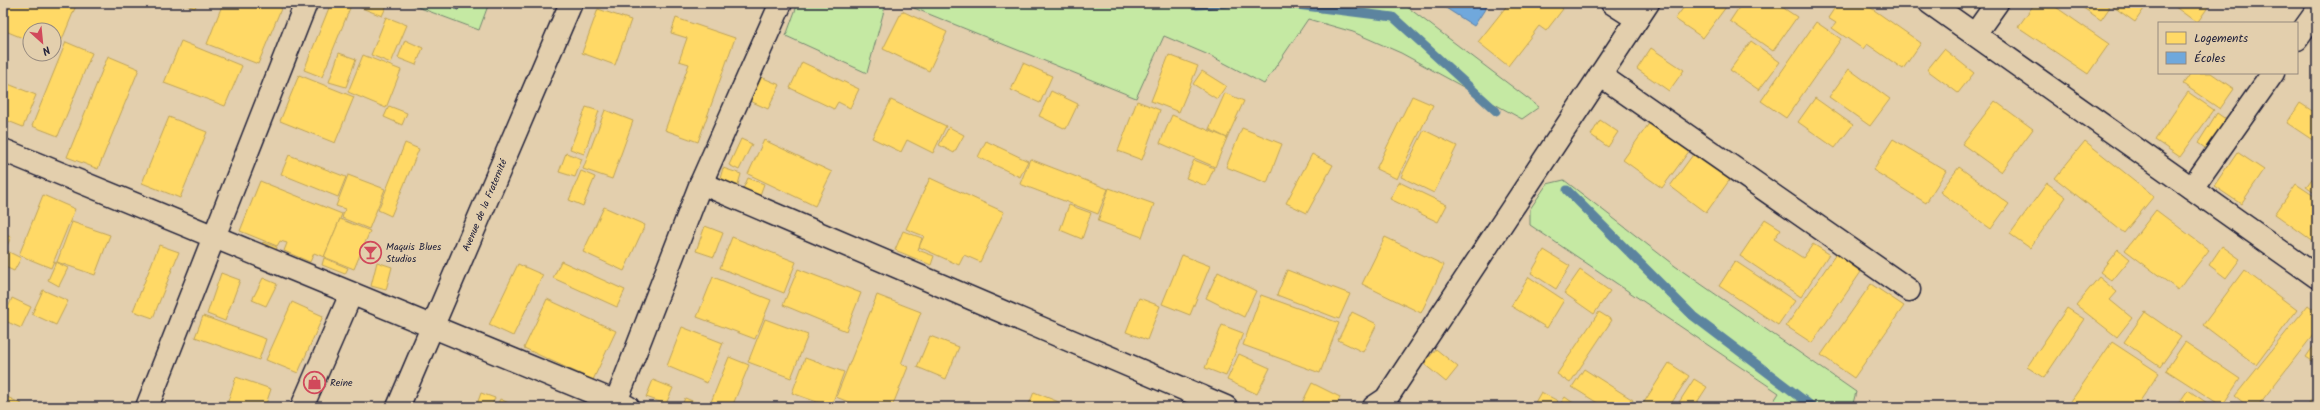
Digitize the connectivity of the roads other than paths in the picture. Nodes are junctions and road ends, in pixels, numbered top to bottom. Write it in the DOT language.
graph roads {
  1 [pos="306,3"];
  2 [pos="571,3"];
  3 [pos="781,3"];
  4 [pos="1612,3"];
  5 [pos="1930,3"];
  6 [pos="1997,3"];
  7 [pos="1643,11"];
  8 [pos="2317,11"];
  9 [pos="1975,34"];
  10 [pos="2298,38"];
  11 [pos="2272,74"];
  12 [pos="1600,75"];
  13 [pos="3,150"];
  14 [pos="702,183"];
  15 [pos="2192,188"];
  16 [pos="214,237"];
  17 [pos="2317,277"];
  18 [pos="1909,290"];
  19 [pos="351,294"];
  20 [pos="432,327"];
  21 [pos="1386,404"];
  22 [pos="619,405"];
  23 [pos="147,407"];
  24 [pos="302,407"];
  25 [pos="398,407"];
  26 [pos="1226,407"];
  1 -- 16 [label="street"];
  2 -- 20 [label="street, Avenue de la Fraternité"];
  3 -- 14 [label="street"];
  4 -- 7 [label="street"];
  5 -- 9 [label="street"];
  6 -- 9 [label="street"];
  7 -- 12 [label="street"];
  8 -- 10 [label="street"];
  9 -- 15 [label="street"];
  11 -- 15 [label="street"];
  12 -- 18 [label="street"];
  12 -- 21 [label="street"];
  13 -- 16 [label="street"];
  14 -- 22 [label="street"];
  14 -- 26 [label="street"];
  15 -- 17 [label="street"];
  16 -- 19 [label="street"];
  16 -- 23 [label="street"];
  19 -- 20 [label="street"];
  19 -- 24 [label="street"];
  20 -- 22 [label="street"];
  20 -- 25 [label="street, Avenue de la Fraternité"];
}
